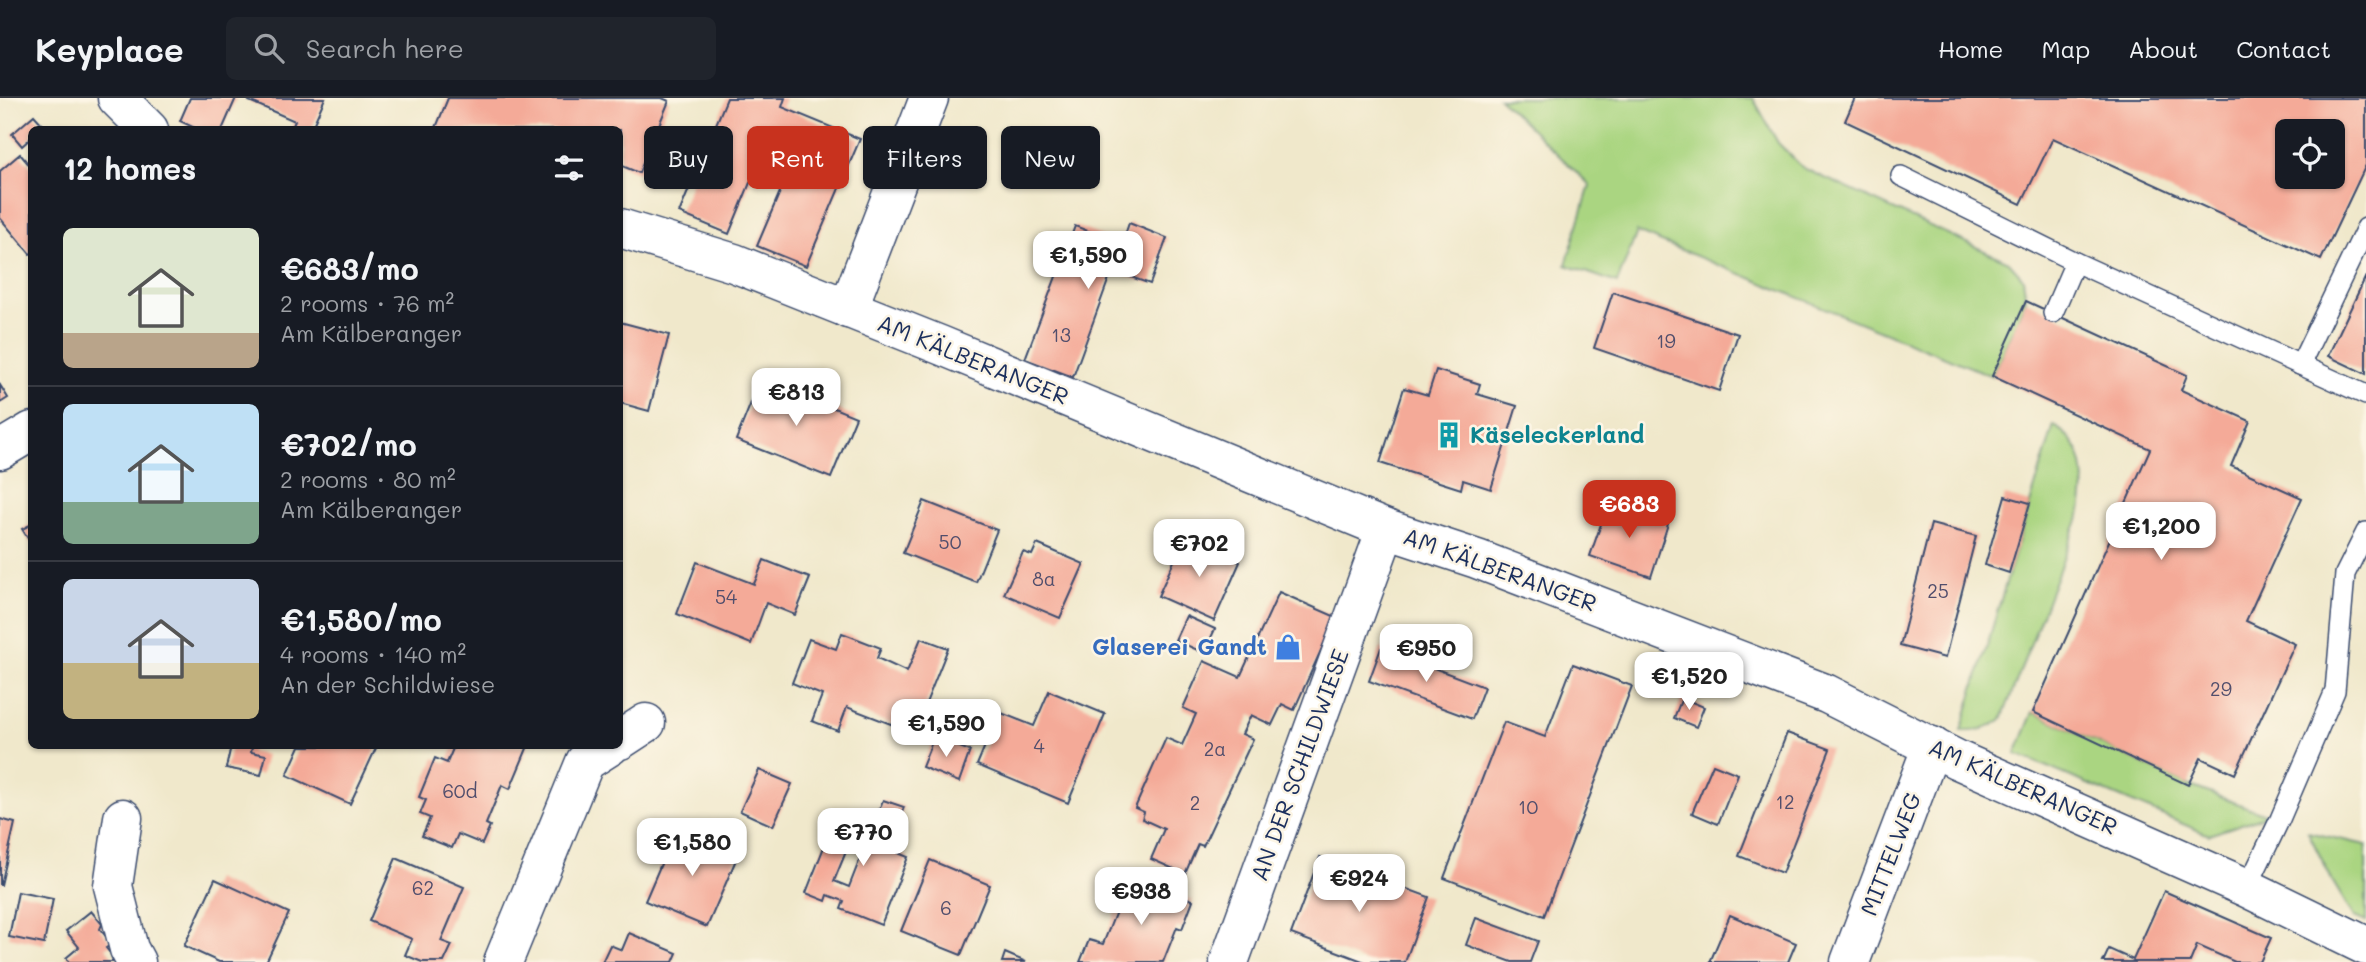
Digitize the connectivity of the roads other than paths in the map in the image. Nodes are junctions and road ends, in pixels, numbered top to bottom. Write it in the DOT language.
graph roads {
  1 [pos="117,98"];
  2 [pos="929,98"];
  3 [pos="145,126"];
  4 [pos="1901,176"];
  5 [pos="2366,228"];
  6 [pos="623,229"];
  7 [pos="2075,262"];
  8 [pos="848,309"];
  9 [pos="2053,313"];
  10 [pos="2300,365"];
  11 [pos="2366,395"];
  12 [pos="28,433"];
  13 [pos="0,450"];
  14 [pos="1387,529"];
  15 [pos="2366,532"];
  16 [pos="1932,746"];
  17 [pos="605,749"];
  18 [pos="123,818"];
  19 [pos="2247,888"];
  20 [pos="2366,946"];
  21 [pos="136,962"];
  22 [pos="503,962"];
  23 [pos="1229,962"];
  24 [pos="1850,962"];
  1 -- 3 [label="street"];
  2 -- 8 [label="street"];
  4 -- 7 [label="lane"];
  5 -- 10 [label="lane"];
  6 -- 8 [label="street, AM KÄLBERANGER"];
  7 -- 9 [label="lane"];
  7 -- 10 [label="lane"];
  8 -- 14 [label="street, AM KÄLBERANGER"];
  10 -- 11 [label="lane"];
  12 -- 13 [label="street"];
  14 -- 16 [label="street, AM KÄLBERANGER"];
  14 -- 23 [label="street, AN DER SCHILDWIESE"];
  15 -- 19 [label="lane"];
  16 -- 19 [label="street, AM KÄLBERANGER"];
  16 -- 24 [label="street, MITTELWEG"];
  17 -- 22 [label="street"];
  18 -- 21 [label="street"];
  19 -- 20 [label="street, AM KÄLBERANGER"];
}
